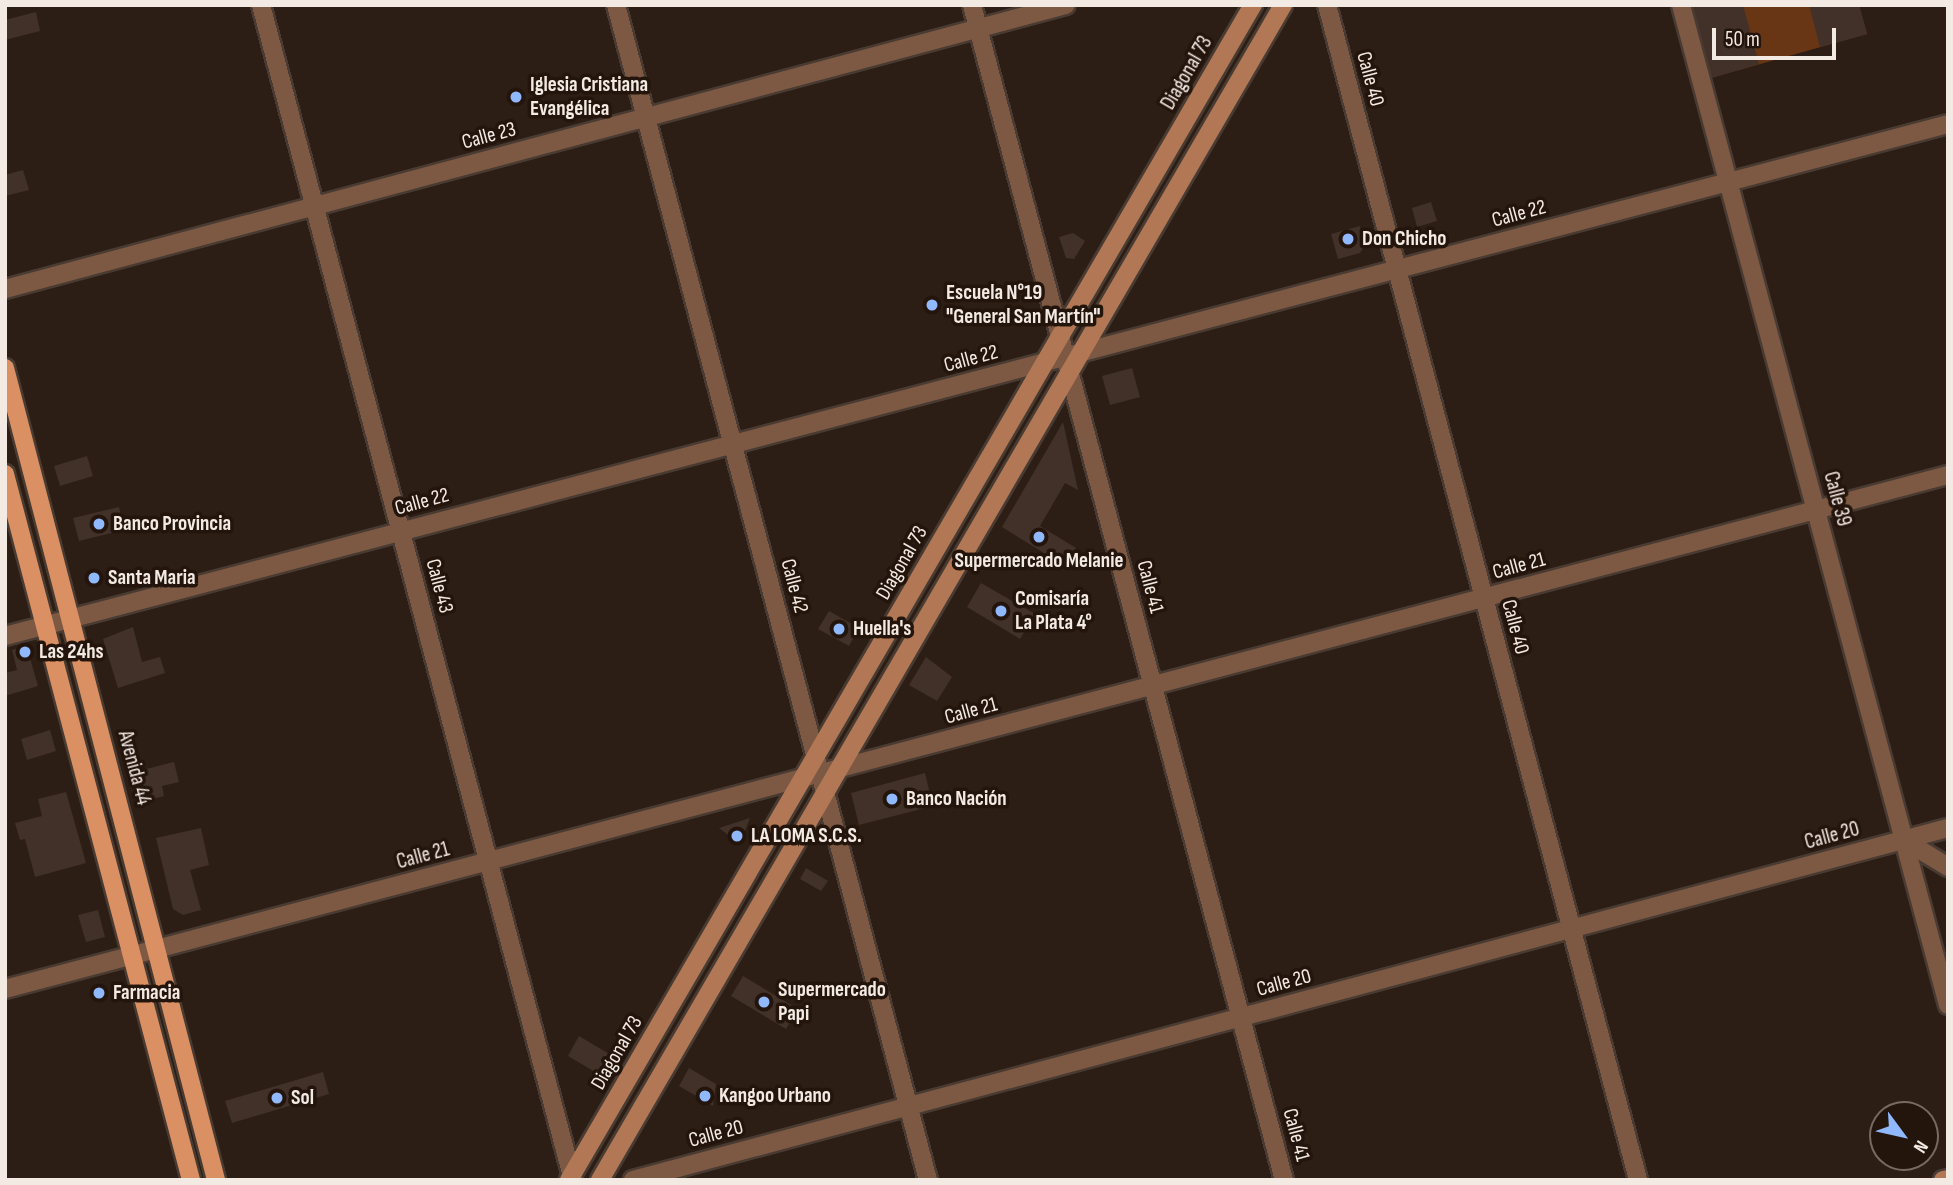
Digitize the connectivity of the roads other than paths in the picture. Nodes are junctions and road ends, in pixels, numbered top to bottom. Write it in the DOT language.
graph roads {
  1 [pos="261,5"];
  2 [pos="616,5"];
  3 [pos="972,5"];
  4 [pos="1066,5"];
  5 [pos="1253,5"];
  6 [pos="1283,5"];
  7 [pos="1327,5"];
  8 [pos="1681,5"];
  9 [pos="978,29"];
  10 [pos="646,117"];
  11 [pos="1948,124"];
  12 [pos="1730,182"];
  13 [pos="314,206"];
  14 [pos="1397,270"];
  15 [pos="5,289"];
  16 [pos="1060,336"];
  17 [pos="1071,362"];
  18 [pos="1044,364"];
  19 [pos="5,368"];
  20 [pos="733,444"];
  21 [pos="5,474"];
  22 [pos="1948,475"];
  23 [pos="1817,510"];
  24 [pos="400,531"];
  25 [pos="1484,598"];
  26 [pos="71,618"];
  27 [pos="45,626"];
  28 [pos="5,636"];
  29 [pos="1153,686"];
  30 [pos="816,755"];
  31 [pos="802,779"];
  32 [pos="829,779"];
  33 [pos="1948,828"];
  34 [pos="1904,840"];
  35 [pos="491,862"];
  36 [pos="1948,867"];
  37 [pos="1571,929"];
  38 [pos="159,950"];
  39 [pos="132,956"];
  40 [pos="5,989"];
  41 [pos="1948,1005"];
  42 [pos="1241,1018"];
  43 [pos="909,1107"];
  44 [pos="571,1178"];
  45 [pos="191,1180"];
  46 [pos="216,1180"];
  47 [pos="600,1180"];
  48 [pos="633,1180"];
  49 [pos="928,1180"];
  50 [pos="1284,1180"];
  51 [pos="1637,1180"];
  1 -- 13 [label="street, Calle 43"];
  2 -- 10 [label="street, Calle 42"];
  3 -- 9 [label="street, Calle 41"];
  4 -- 9 [label="street, Calle 23"];
  5 -- 16 [label="main road, Diagonal 73"];
  6 -- 17 [label="main road"];
  7 -- 14 [label="street, Calle 40"];
  8 -- 12 [label="street, Calle 39"];
  9 -- 10 [label="street, Calle 23"];
  9 -- 16 [label="street, Calle 41"];
  10 -- 13 [label="street, Calle 23"];
  10 -- 20 [label="street, Calle 42"];
  11 -- 12 [label="street, Calle 22"];
  12 -- 14 [label="street, Calle 22"];
  12 -- 23 [label="street, Calle 39"];
  13 -- 15 [label="street, Calle 23"];
  13 -- 24 [label="street, Calle 43"];
  14 -- 17 [label="street, Calle 22"];
  14 -- 25 [label="street, Calle 40"];
  16 -- 17 [label="street, Calle 41"];
  16 -- 18 [label="main road, Diagonal 73"];
  17 -- 18 [label="street, Calle 22"];
  17 -- 29 [label="street, Calle 41"];
  17 -- 32 [label="main road"];
  18 -- 20 [label="street, Calle 22"];
  18 -- 30 [label="main road, Diagonal 73"];
  19 -- 26 [label="main road, Avenida 44"];
  20 -- 24 [label="street, Calle 22"];
  20 -- 30 [label="street, Calle 42"];
  21 -- 27 [label="main road"];
  22 -- 23 [label="street, Calle 21"];
  23 -- 25 [label="street, Calle 21"];
  23 -- 34 [label="street, Calle 39"];
  24 -- 26 [label="street, Calle 22"];
  24 -- 35 [label="street, Calle 43"];
  25 -- 29 [label="street, Calle 21"];
  25 -- 37 [label="street, Calle 40"];
  26 -- 27 [label="street, Calle 22"];
  26 -- 38 [label="main road, Avenida 44"];
  27 -- 28 [label="street, Calle 22"];
  27 -- 39 [label="main road"];
  29 -- 32 [label="street, Calle 21"];
  29 -- 42 [label="street, Calle 41"];
  30 -- 31 [label="main road, Diagonal 73"];
  30 -- 32 [label="street, Calle 42"];
  31 -- 32 [label="street, Calle 21"];
  31 -- 35 [label="street, Calle 21"];
  31 -- 44 [label="main road, Diagonal 73"];
  32 -- 43 [label="street, Calle 42"];
  32 -- 47 [label="main road"];
  33 -- 34 [label="street, Calle 20"];
  34 -- 36 [label="street"];
  34 -- 37 [label="street, Calle 20"];
  34 -- 41 [label="street, Calle 39"];
  35 -- 38 [label="street, Calle 21"];
  35 -- 44 [label="street, Calle 43"];
  37 -- 42 [label="street, Calle 20"];
  37 -- 51 [label="street, Calle 40"];
  38 -- 39 [label="street, Calle 21"];
  38 -- 46 [label="main road, Avenida 44"];
  39 -- 40 [label="street, Calle 21"];
  39 -- 45 [label="main road"];
  42 -- 43 [label="street, Calle 20"];
  42 -- 50 [label="street, Calle 41"];
  43 -- 48 [label="street, Calle 20"];
  43 -- 49 [label="street, Calle 42"];
}
